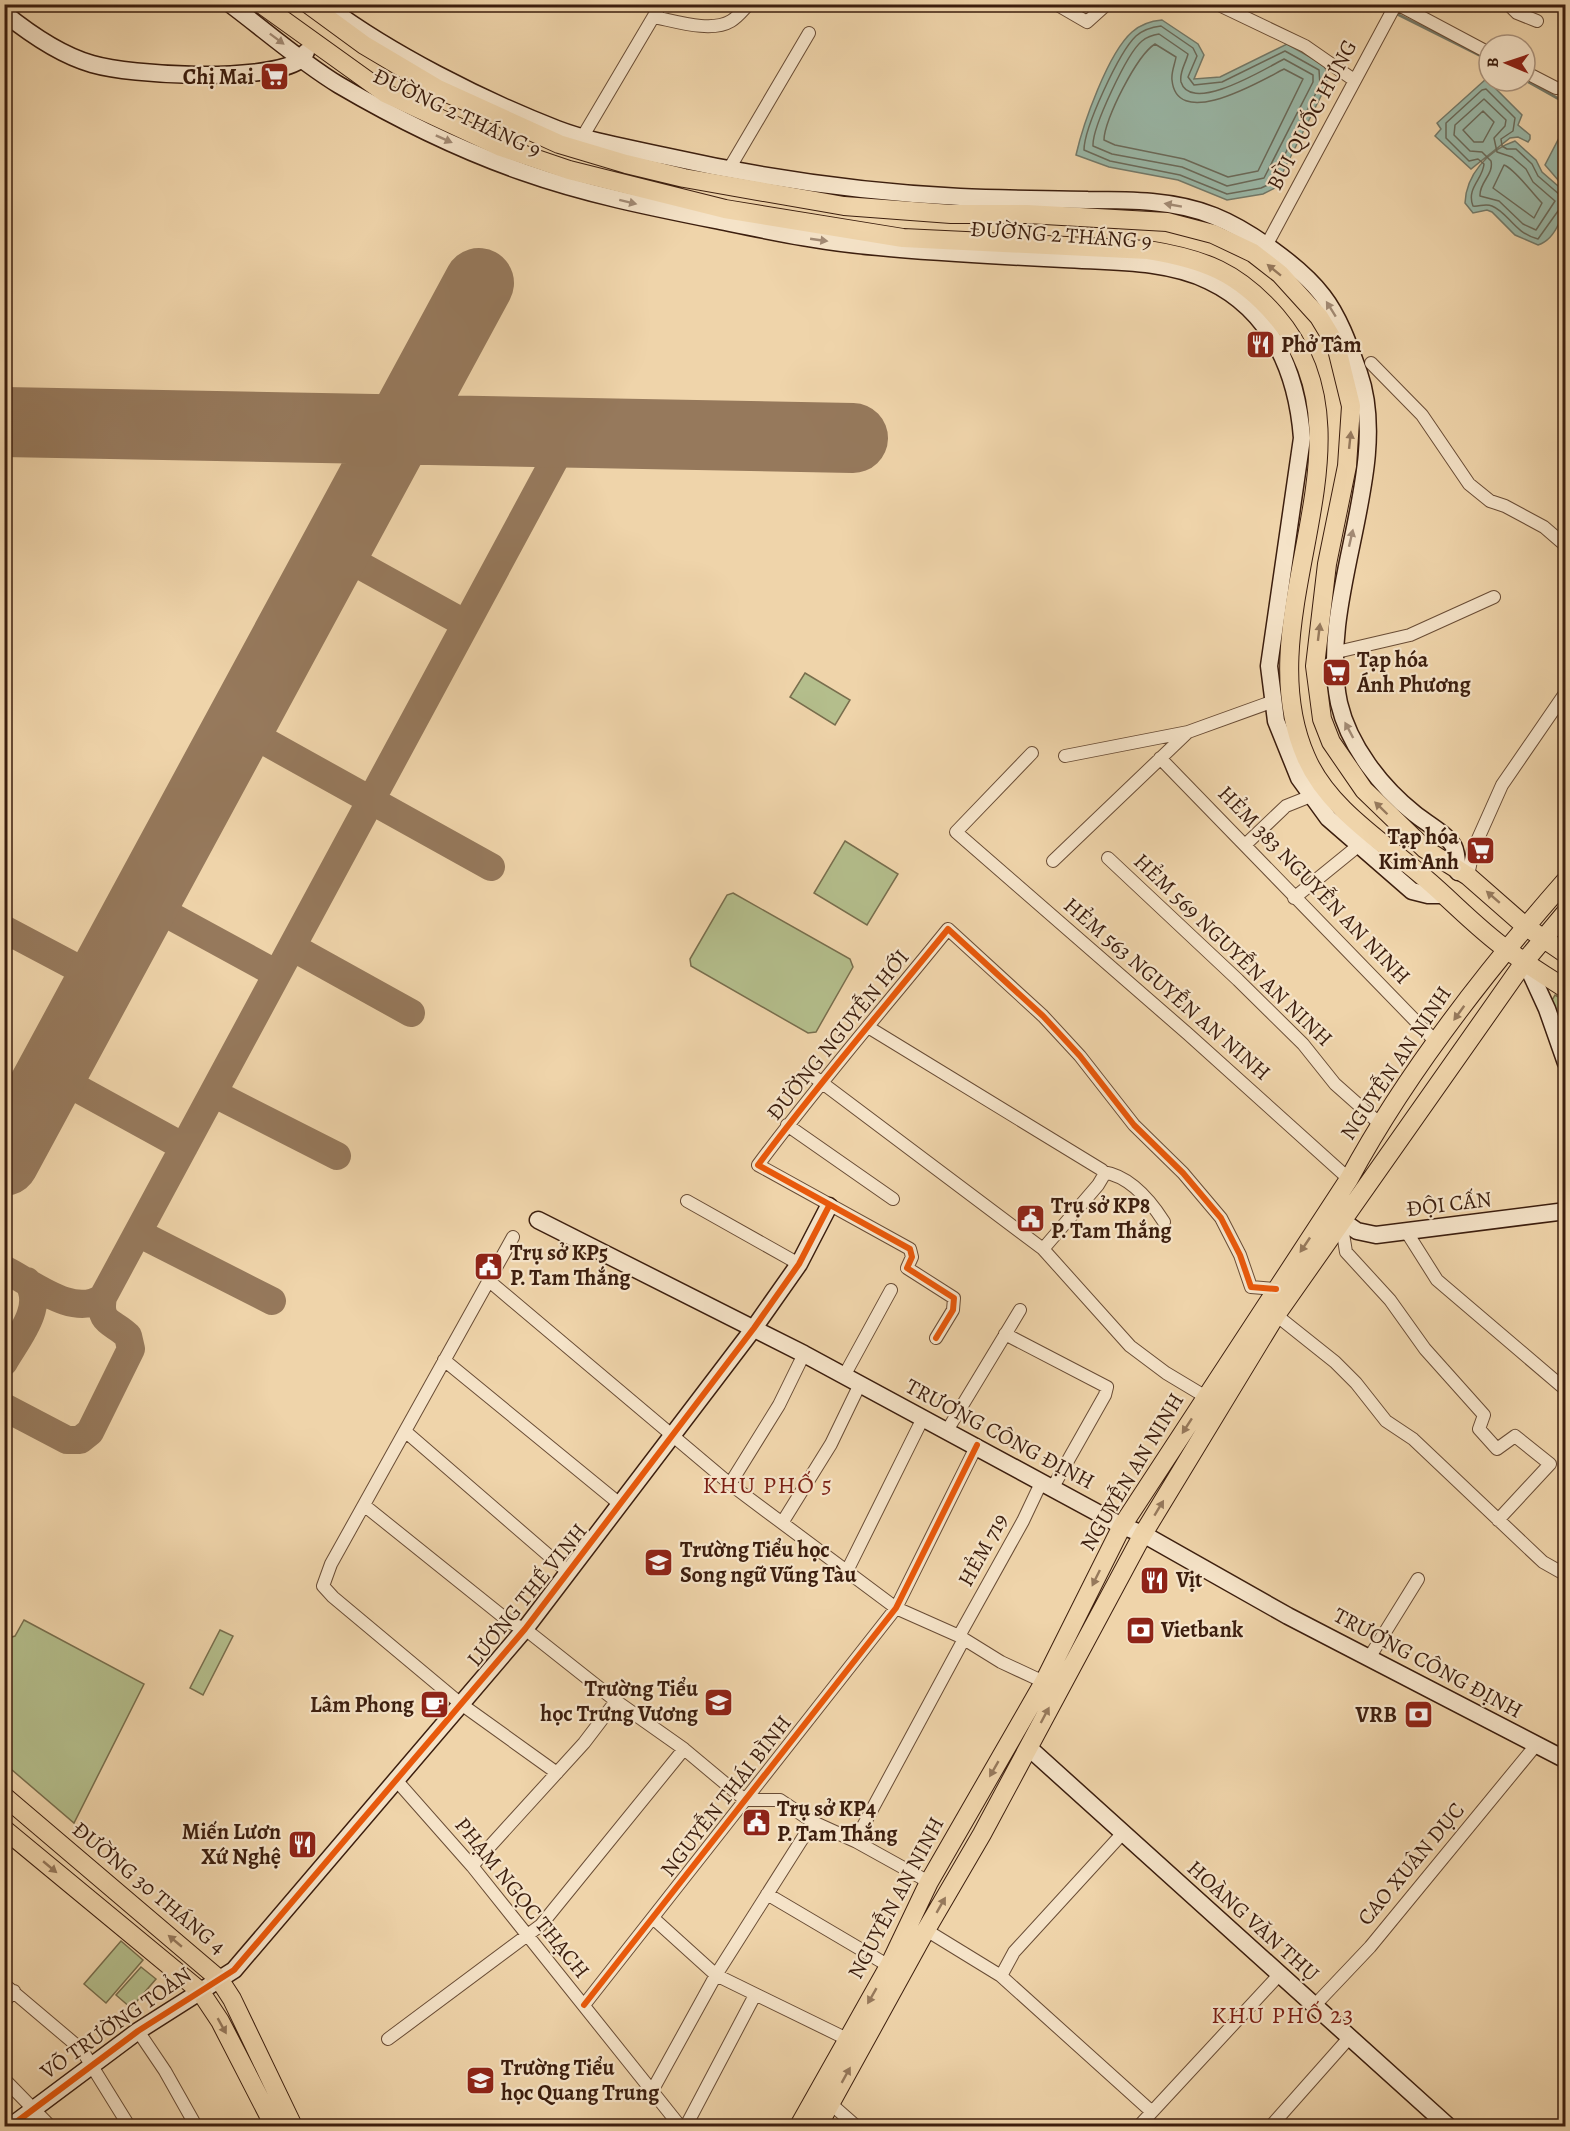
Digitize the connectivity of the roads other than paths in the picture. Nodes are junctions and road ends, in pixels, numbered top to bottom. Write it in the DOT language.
graph roads {
  1 [pos="230,4"];
  2 [pos="261,4"];
  3 [pos="308,4"];
  4 [pos="324,4"];
  5 [pos="661,4"];
  6 [pos="749,4"];
  7 [pos="1056,4"];
  8 [pos="1107,4"];
  9 [pos="1217,4"];
  10 [pos="1396,4"];
  11 [pos="1508,4"];
  12 [pos="4,14"];
  13 [pos="654,17"];
  14 [pos="1537,21"];
  15 [pos="809,33"];
  16 [pos="314,42"];
  17 [pos="1477,47"];
  18 [pos="302,58"];
  19 [pos="1537,78"];
  20 [pos="1354,80"];
  21 [pos="1556,88"];
  22 [pos="583,136"];
  23 [pos="729,170"];
  24 [pos="997,206"];
  25 [pos="1266,246"];
  26 [pos="995,250"];
  27 [pos="1371,363"];
  28 [pos="1566,546"];
  29 [pos="1494,597"];
  30 [pos="1337,652"];
  31 [pos="1566,692"];
  32 [pos="1274,701"];
  33 [pos="1188,732"];
  34 [pos="1032,753"];
  35 [pos="1065,756"];
  36 [pos="1160,758"];
  37 [pos="1311,796"];
  38 [pos="1245,845"];
  39 [pos="1358,846"];
  40 [pos="1108,858"];
  41 [pos="1053,861"];
  42 [pos="1463,874"];
  43 [pos="1566,880"];
  44 [pos="1444,895"];
  45 [pos="1294,898"];
  46 [pos="1566,912"];
  47 [pos="1526,926"];
  48 [pos="1543,939"];
  49 [pos="1506,949"];
  50 [pos="1566,954"];
  51 [pos="1525,961"];
  52 [pos="1566,989"];
  53 [pos="868,1028"];
  54 [pos="1437,1043"];
  55 [pos="1566,1063"];
  56 [pos="817,1078"];
  57 [pos="1379,1123"];
  58 [pos="787,1125"];
  59 [pos="1103,1172"];
  60 [pos="1349,1179"];
  61 [pos="893,1199"];
  62 [pos="687,1201"];
  63 [pos="829,1206"];
  64 [pos="1566,1210"];
  65 [pos="1335,1215"];
  66 [pos="538,1220"];
  67 [pos="1164,1222"];
  68 [pos="1406,1231"];
  69 [pos="513,1237"];
  70 [pos="1043,1249"];
  71 [pos="799,1264"];
  72 [pos="488,1280"];
  73 [pos="1276,1289"];
  74 [pos="891,1290"];
  75 [pos="1020,1310"];
  76 [pos="1276,1315"];
  77 [pos="754,1328"];
  78 [pos="1005,1334"];
  79 [pos="936,1338"];
  80 [pos="804,1354"];
  81 [pos="444,1360"];
  82 [pos="844,1376"];
  83 [pos="860,1384"];
  84 [pos="1566,1390"];
  85 [pos="1206,1397"];
  86 [pos="923,1418"];
  87 [pos="948,1429"];
  88 [pos="406,1432"];
  89 [pos="673,1435"];
  90 [pos="976,1445"];
  91 [pos="730,1484"];
  92 [pos="1047,1485"];
  93 [pos="621,1505"];
  94 [pos="365,1506"];
  95 [pos="1498,1520"];
  96 [pos="782,1523"];
  97 [pos="1122,1526"];
  98 [pos="1143,1534"];
  99 [pos="847,1571"];
  100 [pos="569,1573"];
  101 [pos="1566,1575"];
  102 [pos="1418,1579"];
  103 [pos="896,1608"];
  104 [pos="525,1629"];
  105 [pos="961,1638"];
  106 [pos="1369,1658"];
  107 [pos="1044,1682"];
  108 [pos="616,1701"];
  109 [pos="461,1704"];
  110 [pos="1536,1745"];
  111 [pos="1028,1747"];
  112 [pos="684,1749"];
  113 [pos="1566,1760"];
  114 [pos="557,1773"];
  115 [pos="397,1781"];
  116 [pos="4,1796"];
  117 [pos="745,1800"];
  118 [pos="813,1822"];
  119 [pos="4,1829"];
  120 [pos="1122,1834"];
  121 [pos="855,1841"];
  122 [pos="472,1866"];
  123 [pos="929,1882"];
  124 [pos="767,1894"];
  125 [pos="652,1918"];
  126 [pos="926,1930"];
  127 [pos="527,1936"];
  128 [pos="889,1966"];
  129 [pos="716,1975"];
  130 [pos="1279,1975"];
  131 [pos="1001,1976"];
  132 [pos="219,1979"];
  133 [pos="9,1988"];
  134 [pos="200,1991"];
  135 [pos="755,1995"];
  136 [pos="4,2002"];
  137 [pos="584,2005"];
  138 [pos="1314,2006"];
  139 [pos="138,2031"];
  140 [pos="1349,2038"];
  141 [pos="388,2039"];
  142 [pos="847,2039"];
  143 [pos="94,2066"];
  144 [pos="4,2079"];
  145 [pos="652,2091"];
  146 [pos="831,2104"];
  147 [pos="35,2109"];
  148 [pos="1152,2112"];
  149 [pos="11,2127"];
  150 [pos="50,2127"];
  151 [pos="129,2127"];
  152 [pos="196,2127"];
  153 [pos="274,2127"];
  154 [pos="293,2127"];
  155 [pos="680,2127"];
  156 [pos="686,2127"];
  157 [pos="799,2127"];
  158 [pos="818,2127"];
  159 [pos="856,2127"];
  160 [pos="1139,2127"];
  161 [pos="1271,2127"];
  162 [pos="1448,2127"];
  1 -- 18 [label="main road, ĐƯỜNG 2 THÁNG 9, one-way"];
  2 -- 16 [label="main road, ĐƯỜNG 2 THÁNG 9"];
  3 -- 24 [label="main road, ĐƯỜNG 2 THÁNG 9"];
  4 -- 22 [label="main road, ĐƯỜNG 2 THÁNG 9"];
  5 -- 13 [label="street"];
  6 -- 13 [label="street"];
  7 -- 8 [label="street"];
  9 -- 20 [label="street"];
  10 -- 17 [label="street"];
  10 -- 20 [label="street, BÙI QUỐC HƯNG"];
  11 -- 14 [label="street"];
  12 -- 18 [label="main road"];
  13 -- 22 [label="street"];
  15 -- 23 [label="street"];
  16 -- 18 [label="main road"];
  16 -- 26 [label="main road, ĐƯỜNG 2 THÁNG 9"];
  18 -- 26 [label="main road, ĐƯỜNG 2 THÁNG 9, one-way"];
  19 -- 21 [label="street"];
  20 -- 25 [label="street, BÙI QUỐC HƯNG"];
  22 -- 23 [label="main road, ĐƯỜNG 2 THÁNG 9"];
  23 -- 24 [label="main road, ĐƯỜNG 2 THÁNG 9"];
  25 -- 24 [label="main road, ĐƯỜNG 2 THÁNG 9, one-way"];
  24 -- 26 [label="main road"];
  42 -- 24 [label="main road, ĐƯỜNG 2 THÁNG 9, one-way"];
  30 -- 25 [label="main road, ĐƯỜNG 2 THÁNG 9, one-way"];
  26 -- 32 [label="main road, ĐƯỜNG 2 THÁNG 9"];
  26 -- 44 [label="main road, ĐƯỜNG 2 THÁNG 9"];
  27 -- 28 [label="street"];
  29 -- 30 [label="street"];
  42 -- 30 [label="main road, ĐƯỜNG 2 THÁNG 9, one-way"];
  31 -- 42 [label="street"];
  32 -- 33 [label="street"];
  32 -- 37 [label="main road, ĐƯỜNG 2 THÁNG 9"];
  33 -- 35 [label="street"];
  33 -- 36 [label="street"];
  34 -- 60 [label="street, HẺM 563 NGUYỄN AN NINH"];
  36 -- 38 [label="street, HẺM 383 NGUYỄN AN NINH"];
  36 -- 41 [label="street"];
  37 -- 38 [label="street"];
  37 -- 39 [label="main road, ĐƯỜNG 2 THÁNG 9"];
  38 -- 45 [label="street, HẺM 383 NGUYỄN AN NINH"];
  39 -- 44 [label="main road, ĐƯỜNG 2 THÁNG 9"];
  39 -- 45 [label="street"];
  40 -- 57 [label="street, HẺM 569 NGUYỄN AN NINH"];
  42 -- 44 [label="main road"];
  47 -- 42 [label="main road, ĐƯỜNG 2 THÁNG 9, one-way"];
  43 -- 47 [label="main road, NGUYỄN AN NINH"];
  44 -- 49 [label="main road, ĐƯỜNG 2 THÁNG 9"];
  45 -- 54 [label="street, HẺM 383 NGUYỄN AN NINH"];
  46 -- 48 [label="main road, NGUYỄN AN NINH"];
  47 -- 48 [label="main road, ĐƯỜNG 2 THÁNG 9"];
  47 -- 49 [label="main road, NGUYỄN AN NINH"];
  48 -- 50 [label="main road, ĐƯỜNG 2 THÁNG 9"];
  48 -- 51 [label="main road, NGUYỄN AN NINH"];
  49 -- 51 [label="main road, ĐƯỜNG 2 THÁNG 9"];
  49 -- 54 [label="main road, NGUYỄN AN NINH, one-way"];
  51 -- 52 [label="main road, ĐƯỜNG 2 THÁNG 9"];
  51 -- 55 [label="main road"];
  51 -- 65 [label="main road, NGUYỄN AN NINH"];
  53 -- 56 [label="street, ĐƯỜNG NGUYỄN HỚI"];
  53 -- 59 [label="street"];
  53 -- 73 [label="street, ĐƯỜNG NGUYỄN HỚI"];
  54 -- 57 [label="main road, NGUYỄN AN NINH"];
  56 -- 58 [label="street, ĐƯỜNG NGUYỄN HỚI"];
  56 -- 70 [label="street, ĐƯỜNG NGUYỄN HỚI"];
  57 -- 60 [label="main road, NGUYỄN AN NINH"];
  58 -- 61 [label="street"];
  58 -- 63 [label="street, ĐƯỜNG NGUYỄN HỚI"];
  59 -- 67 [label="street"];
  59 -- 70 [label="street"];
  60 -- 65 [label="main road, NGUYỄN AN NINH"];
  62 -- 71 [label="street"];
  63 -- 71 [label="main road, LƯƠNG THẾ VINH"];
  63 -- 79 [label="street"];
  64 -- 68 [label="main road, ĐỘI CẤN"];
  65 -- 68 [label="main road, ĐỘI CẤN"];
  65 -- 73 [label="main road, NGUYỄN AN NINH, one-way"];
  65 -- 76 [label="main road, NGUYỄN AN NINH"];
  65 -- 95 [label="street"];
  66 -- 77 [label="main road, TRƯƠNG CÔNG ĐỊNH"];
  68 -- 84 [label="street"];
  69 -- 72 [label="street"];
  70 -- 85 [label="street, ĐƯỜNG NGUYỄN HỚI"];
  71 -- 77 [label="main road, LƯƠNG THẾ VINH"];
  72 -- 81 [label="street"];
  72 -- 89 [label="street"];
  73 -- 85 [label="main road, NGUYỄN AN NINH"];
  74 -- 82 [label="street"];
  75 -- 78 [label="street"];
  76 -- 95 [label="street"];
  98 -- 76 [label="main road, NGUYỄN AN NINH, one-way"];
  77 -- 80 [label="main road, TRƯƠNG CÔNG ĐỊNH"];
  77 -- 89 [label="main road, LƯƠNG THẾ VINH"];
  78 -- 87 [label="street"];
  78 -- 92 [label="street, HẺM 719"];
  80 -- 82 [label="main road, TRƯƠNG CÔNG ĐỊNH"];
  80 -- 91 [label="street"];
  81 -- 88 [label="street"];
  81 -- 93 [label="street"];
  82 -- 83 [label="main road, TRƯƠNG CÔNG ĐỊNH"];
  83 -- 86 [label="main road, TRƯƠNG CÔNG ĐỊNH"];
  83 -- 96 [label="street"];
  85 -- 97 [label="main road, NGUYỄN AN NINH, one-way"];
  86 -- 87 [label="main road, TRƯƠNG CÔNG ĐỊNH"];
  86 -- 99 [label="street"];
  87 -- 90 [label="main road, TRƯƠNG CÔNG ĐỊNH"];
  88 -- 94 [label="street"];
  88 -- 100 [label="street"];
  89 -- 91 [label="street"];
  89 -- 93 [label="main road, LƯƠNG THẾ VINH"];
  90 -- 92 [label="main road, TRƯƠNG CÔNG ĐỊNH"];
  90 -- 103 [label="street, NGUYỄN THÁI BÌNH"];
  91 -- 96 [label="street"];
  92 -- 97 [label="main road, TRƯƠNG CÔNG ĐỊNH"];
  92 -- 105 [label="street, HẺM 719"];
  93 -- 100 [label="main road, LƯƠNG THẾ VINH"];
  94 -- 104 [label="street"];
  94 -- 109 [label="street"];
  95 -- 101 [label="street"];
  96 -- 99 [label="street"];
  97 -- 98 [label="main road, TRƯƠNG CÔNG ĐỊNH"];
  97 -- 107 [label="main road, NGUYỄN AN NINH, one-way"];
  98 -- 106 [label="main road, TRƯƠNG CÔNG ĐỊNH"];
  111 -- 98 [label="main road, NGUYỄN AN NINH, one-way"];
  99 -- 103 [label="street"];
  100 -- 104 [label="main road, LƯƠNG THẾ VINH"];
  102 -- 106 [label="street"];
  103 -- 105 [label="street"];
  103 -- 117 [label="street, NGUYỄN THÁI BÌNH"];
  104 -- 108 [label="street"];
  104 -- 109 [label="main road, LƯƠNG THẾ VINH"];
  105 -- 107 [label="street"];
  105 -- 121 [label="street, HẺM 719"];
  106 -- 110 [label="main road, TRƯƠNG CÔNG ĐỊNH"];
  107 -- 123 [label="main road, NGUYỄN AN NINH, one-way"];
  108 -- 112 [label="street"];
  108 -- 114 [label="street"];
  109 -- 114 [label="street"];
  109 -- 115 [label="main road, LƯƠNG THẾ VINH"];
  110 -- 113 [label="main road, TRƯƠNG CÔNG ĐỊNH"];
  110 -- 138 [label="street, CAO XUÂN DỤC"];
  111 -- 120 [label="main road, HOÀNG VĂN THỤ"];
  126 -- 111 [label="main road, NGUYỄN AN NINH, one-way"];
  112 -- 117 [label="street"];
  112 -- 127 [label="street"];
  114 -- 122 [label="street"];
  115 -- 122 [label="street, PHẠM NGỌC THẠCH"];
  115 -- 132 [label="main road, LƯƠNG THẾ VINH"];
  132 -- 116 [label="main road, ĐƯỜNG 30 THÁNG 4, one-way"];
  117 -- 118 [label="street"];
  117 -- 125 [label="street, NGUYỄN THÁI BÌNH"];
  118 -- 121 [label="street"];
  118 -- 124 [label="street"];
  119 -- 134 [label="main road, ĐƯỜNG 30 THÁNG 4, one-way"];
  120 -- 130 [label="main road, HOÀNG VĂN THỤ"];
  120 -- 131 [label="street"];
  121 -- 123 [label="street"];
  122 -- 127 [label="street, PHẠM NGỌC THẠCH"];
  123 -- 128 [label="main road, NGUYỄN AN NINH"];
  124 -- 128 [label="street"];
  124 -- 129 [label="street"];
  125 -- 129 [label="street"];
  125 -- 137 [label="street, NGUYỄN THÁI BÌNH"];
  126 -- 131 [label="street"];
  146 -- 126 [label="main road, NGUYỄN AN NINH, one-way"];
  127 -- 137 [label="street, PHẠM NGỌC THẠCH"];
  127 -- 141 [label="street"];
  128 -- 142 [label="main road, NGUYỄN AN NINH, one-way"];
  129 -- 135 [label="street"];
  129 -- 145 [label="street"];
  130 -- 138 [label="main road, HOÀNG VĂN THỤ"];
  130 -- 148 [label="street"];
  131 -- 148 [label="street"];
  132 -- 134 [label="main road, VÕ TRƯỜNG TOẢN"];
  132 -- 154 [label="main road, ĐƯỜNG 30 THÁNG 4"];
  133 -- 136 [label="street"];
  133 -- 143 [label="street"];
  134 -- 139 [label="main road, VÕ TRƯỜNG TOẢN"];
  134 -- 153 [label="main road, ĐƯỜNG 30 THÁNG 4, one-way"];
  135 -- 142 [label="street"];
  135 -- 156 [label="street"];
  137 -- 145 [label="street, PHẠM NGỌC THẠCH"];
  138 -- 140 [label="main road, HOÀNG VĂN THỤ"];
  139 -- 143 [label="main road, VÕ TRƯỜNG TOẢN"];
  139 -- 152 [label="street"];
  140 -- 161 [label="street"];
  140 -- 162 [label="main road, HOÀNG VĂN THỤ"];
  142 -- 157 [label="main road, NGUYỄN AN NINH"];
  143 -- 147 [label="main road, VÕ TRƯỜNG TOẢN"];
  143 -- 151 [label="street"];
  144 -- 147 [label="street"];
  145 -- 155 [label="street, PHẠM NGỌC THẠCH"];
  146 -- 158 [label="main road, NGUYỄN AN NINH"];
  146 -- 159 [label="street"];
  147 -- 149 [label="main road, VÕ TRƯỜNG TOẢN"];
  147 -- 150 [label="street"];
  148 -- 160 [label="street"];
}
